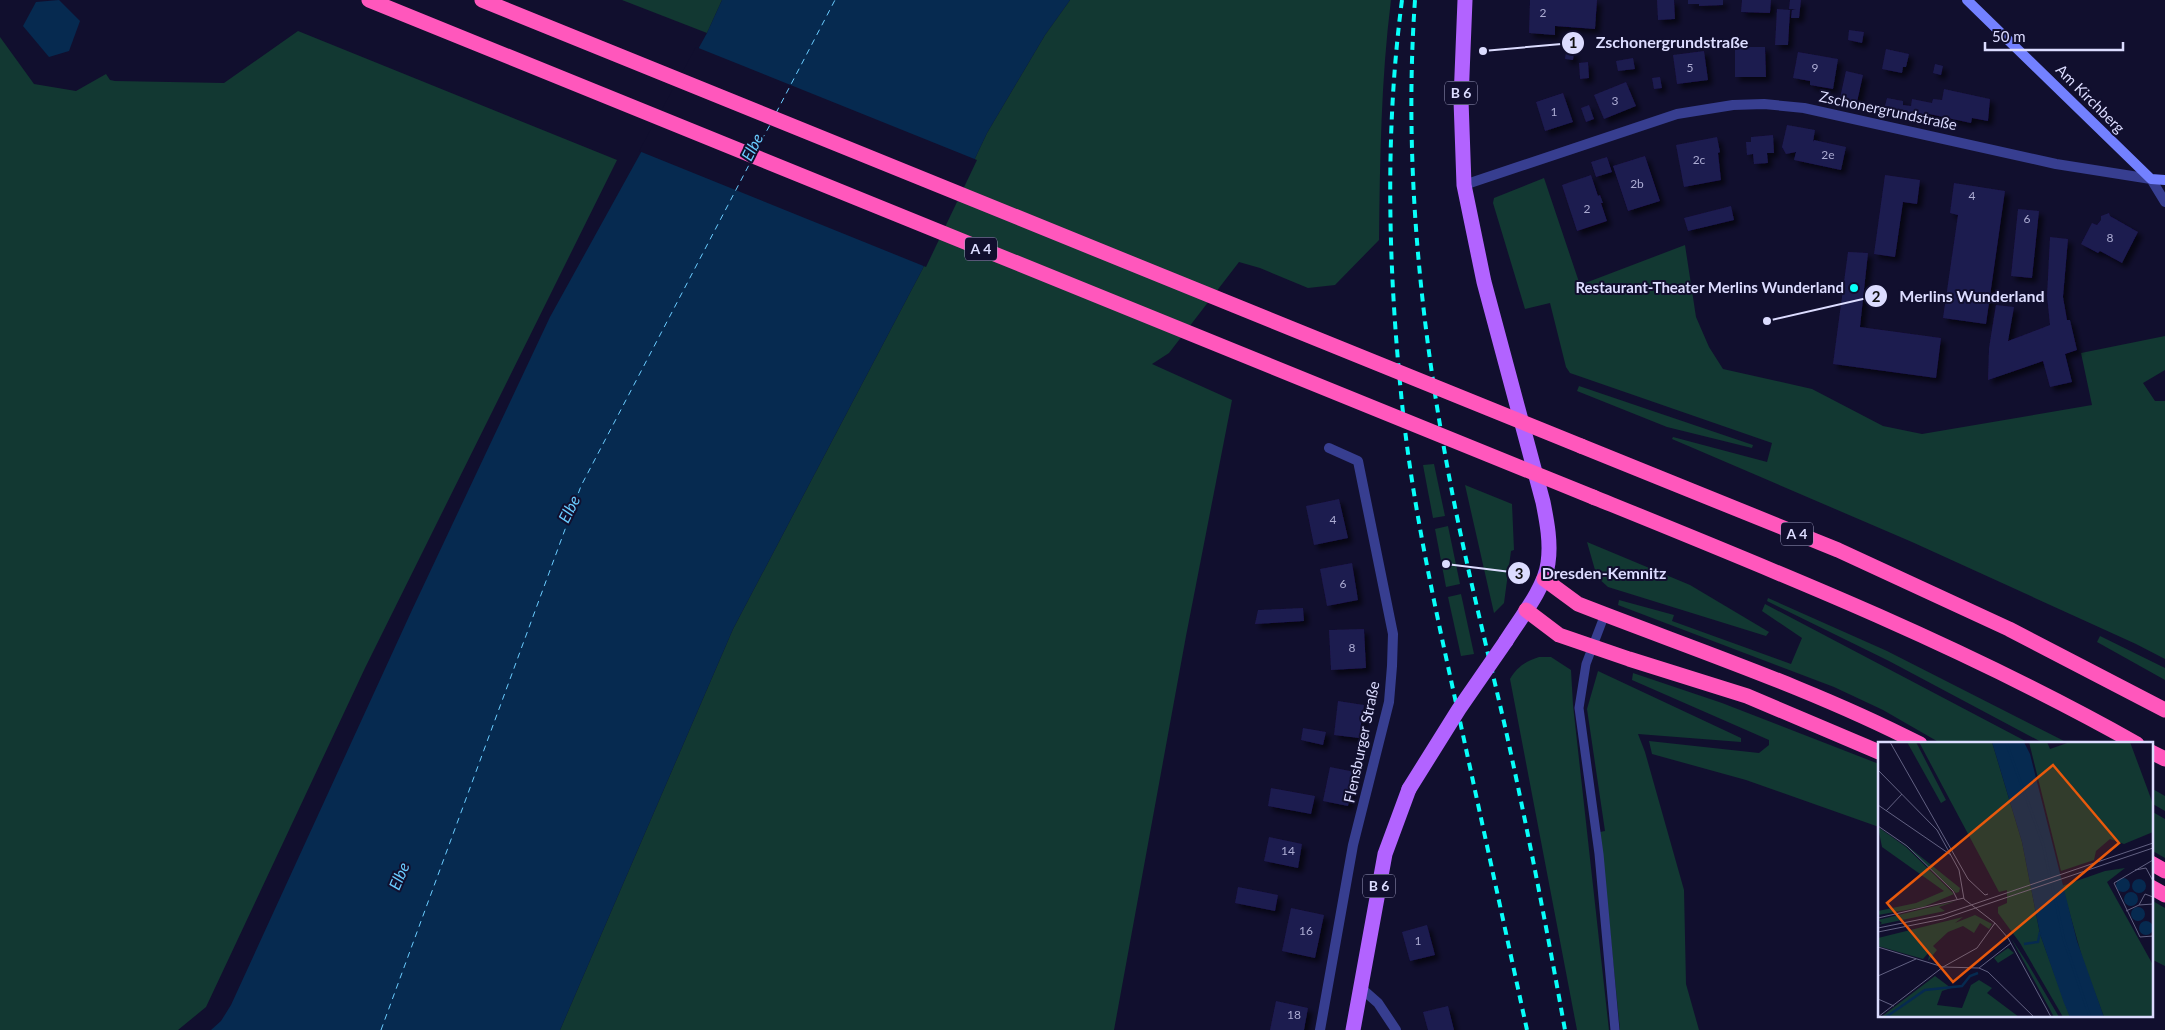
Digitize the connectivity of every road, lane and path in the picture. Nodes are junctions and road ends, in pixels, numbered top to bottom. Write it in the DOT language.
graph roads {
  1 [pos="369,0"];
  2 [pos="482,0"];
  3 [pos="1465,0"];
  4 [pos="1967,0"];
  5 [pos="2151,179"];
  6 [pos="2165,180"];
  7 [pos="1464,185"];
  8 [pos="2165,202"];
  9 [pos="1329,448"];
  10 [pos="1544,579"];
  11 [pos="1526,610"];
  12 [pos="1604,614"];
  13 [pos="1593,646"];
  14 [pos="2165,710"];
  15 [pos="1916,742"];
  16 [pos="2133,742"];
  17 [pos="1878,752"];
  18 [pos="2152,753"];
  19 [pos="2165,760"];
  20 [pos="2152,864"];
  21 [pos="2165,871"];
  22 [pos="2152,888"];
  23 [pos="2165,895"];
  24 [pos="1361,988"];
  25 [pos="1320,1030"];
  26 [pos="1353,1030"];
  27 [pos="1396,1030"];
  28 [pos="1615,1030"];
  1 -- 16 [label="highway, A 4, bridge"];
  2 -- 14 [label="highway, A 4, bridge"];
  3 -- 7 [label="main road, B 6"];
  4 -- 5 [label="street, Am Kirchberg"];
  5 -- 6 [label="street, Zschonergrundstraße"];
  5 -- 7 [label="street, Zschonergrundstraße"];
  5 -- 8 [label="street, Am Kirchberg"];
  7 -- 10 [label="main road, B 6"];
  9 -- 25 [label="street, Flensburger Straße"];
  10 -- 11 [label="main road, B 6"];
  10 -- 12 [label="highway"];
  11 -- 13 [label="highway"];
  11 -- 24 [label="main road, B 6, bridge"];
  12 -- 13 [label="lane"];
  12 -- 15 [label="highway"];
  13 -- 17 [label="highway"];
  13 -- 28 [label="lane"];
  18 -- 19 [label="highway"];
  20 -- 21 [label="highway"];
  22 -- 23 [label="highway"];
  24 -- 26 [label="main road, B 6"];
  24 -- 27 [label="street"];
}
